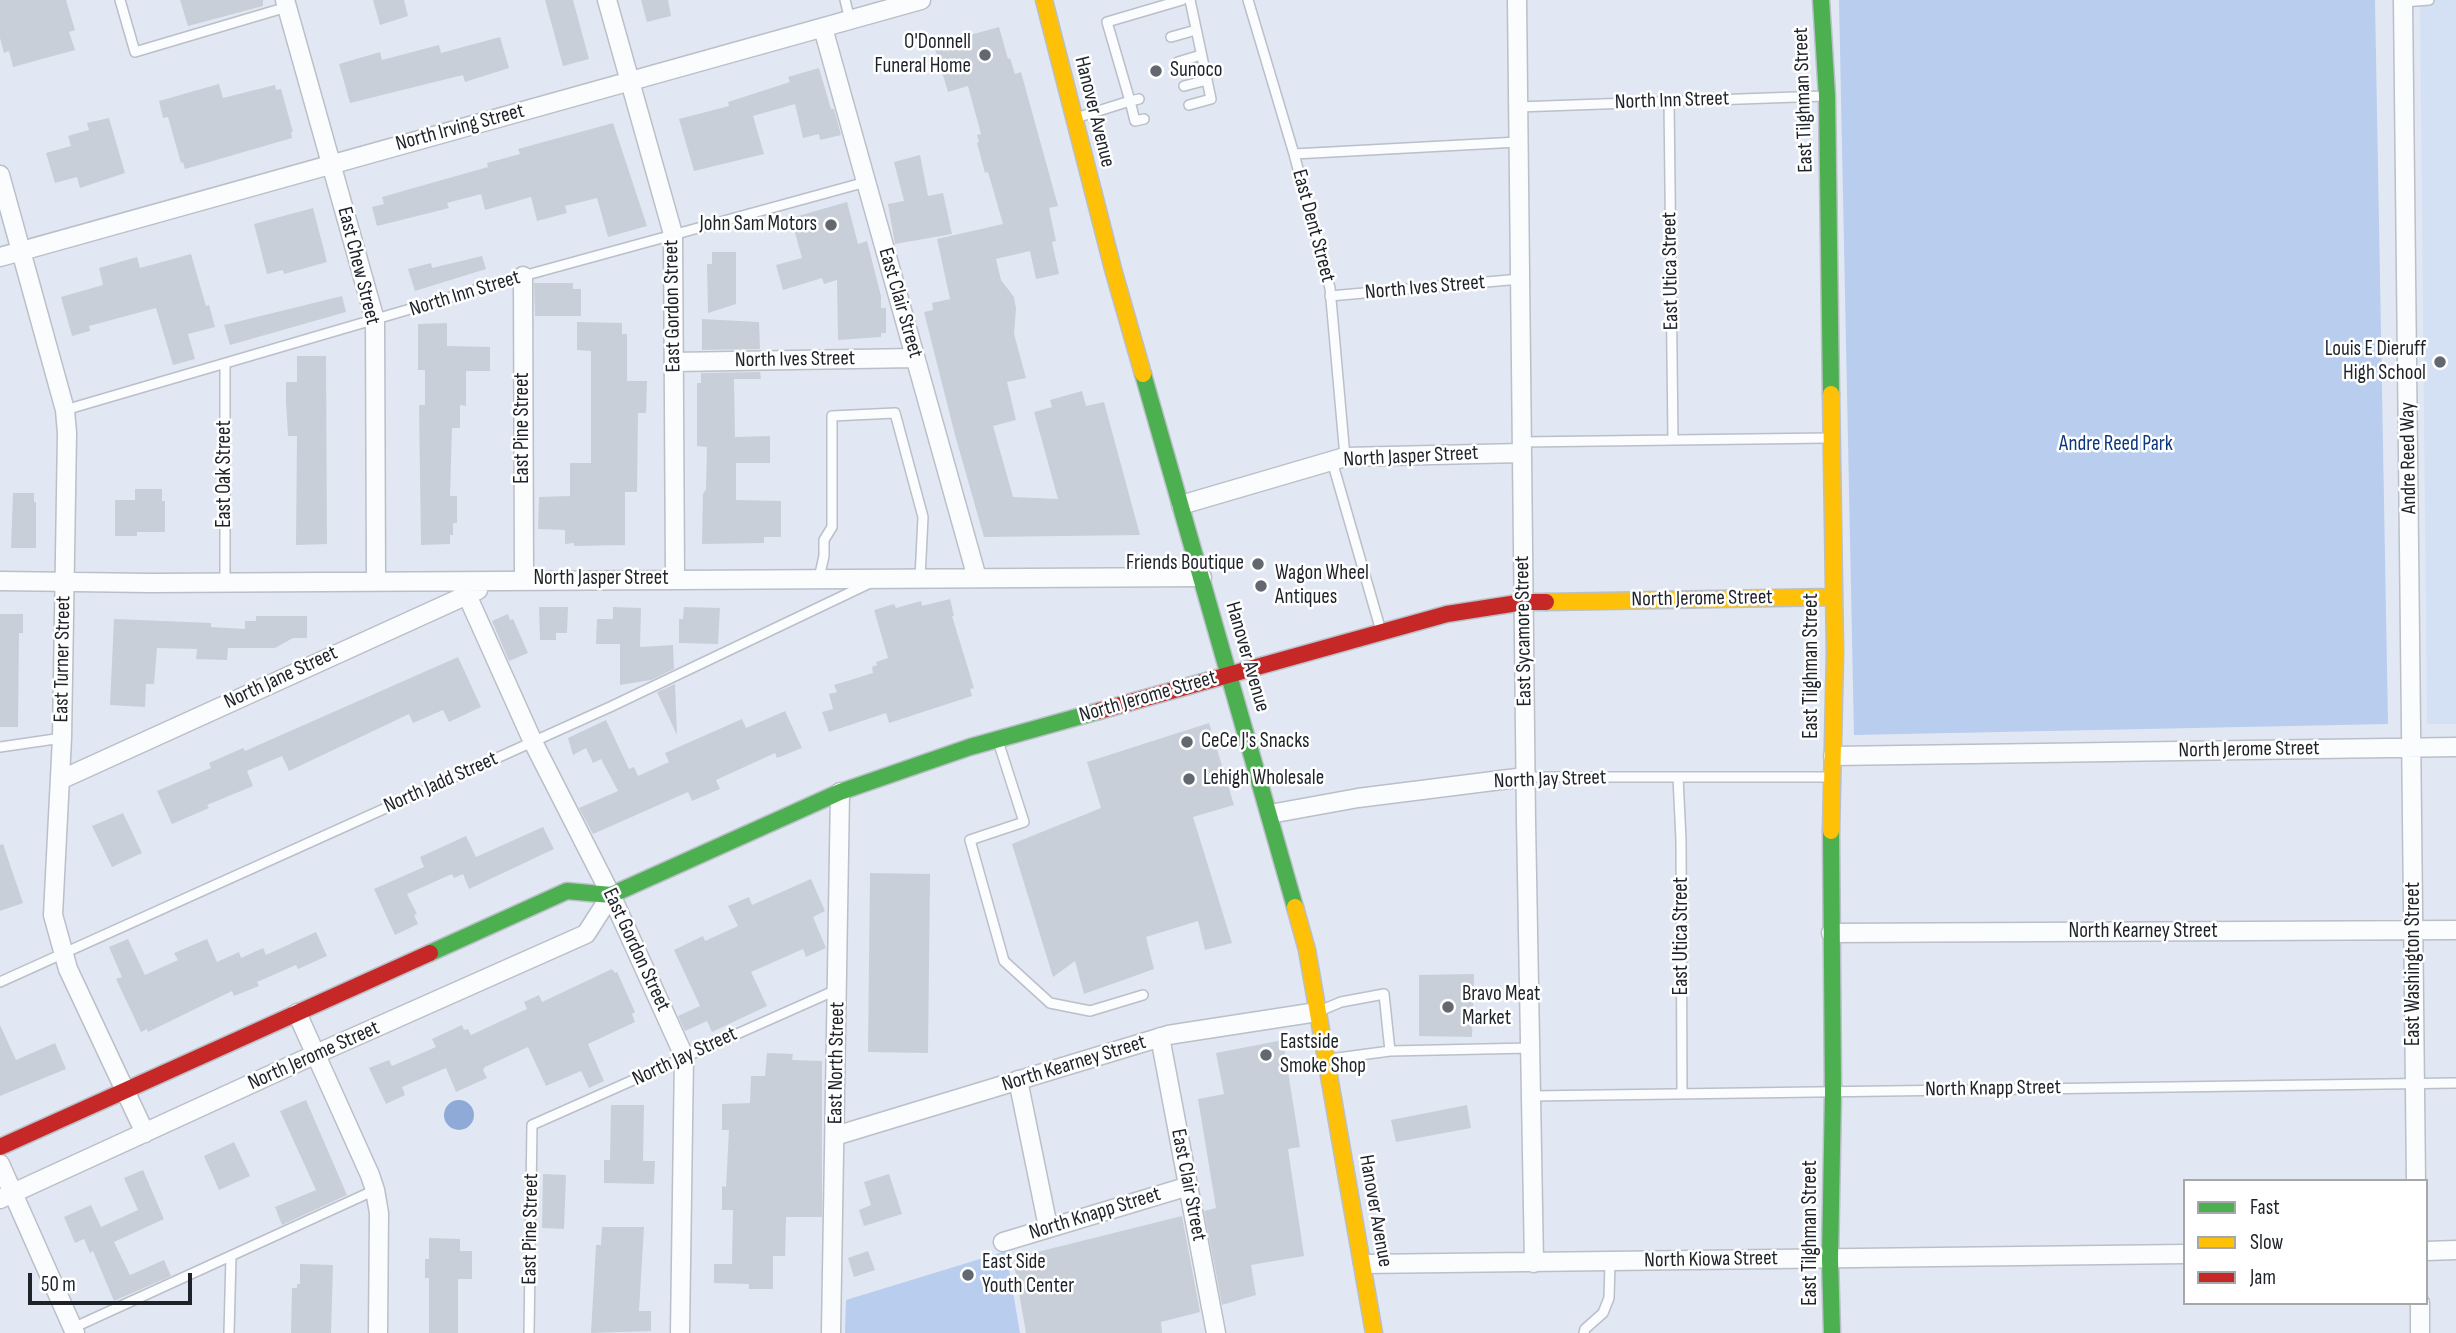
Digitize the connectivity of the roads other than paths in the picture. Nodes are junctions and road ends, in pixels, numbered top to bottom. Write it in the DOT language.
graph roads {
  1 [pos="120,0"];
  2 [pos="607,0"];
  3 [pos="845,0"];
  4 [pos="921,0"];
  5 [pos="1044,0"];
  6 [pos="1182,0"];
  7 [pos="1191,0"];
  8 [pos="1248,0"];
  9 [pos="1517,0"];
  10 [pos="1821,0"];
  11 [pos="2429,0"];
  12 [pos="2403,1"];
  13 [pos="286,3"];
  14 [pos="850,20"];
  15 [pos="823,28"];
  16 [pos="1196,30"];
  17 [pos="1171,37"];
  18 [pos="1201,55"];
  19 [pos="1178,62"];
  20 [pos="1207,80"];
  21 [pos="630,81"];
  22 [pos="1184,86"];
  23 [pos="1827,96"];
  24 [pos="1134,100"];
  25 [pos="1669,101"];
  26 [pos="1189,105"];
  27 [pos="1518,107"];
  28 [pos="1075,118"];
  29 [pos="1144,119"];
  30 [pos="1518,142"];
  31 [pos="1294,154"];
  32 [pos="331,164"];
  33 [pos="0,175"];
  34 [pos="866,183"];
  35 [pos="673,234"];
  36 [pos="21,252"];
  37 [pos="0,257"];
  38 [pos="523,276"];
  39 [pos="1520,279"];
  40 [pos="1331,296"];
  41 [pos="375,320"];
  42 [pos="915,358"];
  43 [pos="674,362"];
  44 [pos="225,365"];
  45 [pos="65,410"];
  46 [pos="1832,438"];
  47 [pos="1673,440"];
  48 [pos="1522,448"];
  49 [pos="1339,459"];
  50 [pos="1181,505"];
  51 [pos="1202,576"];
  52 [pos="675,578"];
  53 [pos="819,578"];
  54 [pos="880,578"];
  55 [pos="920,578"];
  56 [pos="977,578"];
  57 [pos="524,579"];
  58 [pos="504,580"];
  59 [pos="0,581"];
  60 [pos="376,581"];
  61 [pos="64,582"];
  62 [pos="225,583"];
  63 [pos="467,594"];
  64 [pos="1834,597"];
  65 [pos="1524,602"];
  66 [pos="1381,631"];
  67 [pos="1230,673"];
  68 [pos="62,738"];
  69 [pos="998,739"];
  70 [pos="533,742"];
  71 [pos="0,747"];
  72 [pos="2456,747"];
  73 [pos="2412,748"];
  74 [pos="1833,756"];
  75 [pos="1525,777"];
  76 [pos="1678,777"];
  77 [pos="1832,777"];
  78 [pos="60,780"];
  79 [pos="840,792"];
  80 [pos="1270,814"];
  81 [pos="611,895"];
  82 [pos="2414,930"];
  83 [pos="2456,930"];
  84 [pos="1831,933"];
  85 [pos="63,953"];
  86 [pos="0,982"];
  87 [pos="838,989"];
  88 [pos="1143,995"];
  89 [pos="297,1013"];
  90 [pos="1317,1013"];
  91 [pos="1160,1037"];
  92 [pos="1531,1048"];
  93 [pos="1390,1051"];
  94 [pos="316,1054"];
  95 [pos="684,1056"];
  96 [pos="1327,1059"];
  97 [pos="1018,1080"];
  98 [pos="2456,1083"];
  99 [pos="2415,1084"];
  100 [pos="124,1091"];
  101 [pos="1833,1093"];
  102 [pos="1682,1094"];
  103 [pos="1531,1097"];
  104 [pos="532,1125"];
  105 [pos="145,1133"];
  106 [pos="835,1136"];
  107 [pos="0,1147"];
  108 [pos="0,1164"];
  109 [pos="2416,1179"];
  110 [pos="1189,1186"];
  111 [pos="375,1190"];
  112 [pos="7,1197"];
  113 [pos="1048,1227"];
  114 [pos="1003,1242"];
  115 [pos="2456,1250"];
  116 [pos="2428,1251"];
  117 [pos="2183,1254"];
  118 [pos="231,1256"];
  119 [pos="1830,1259"];
  120 [pos="1610,1262"];
  121 [pos="1534,1263"];
  122 [pos="1363,1265"];
  123 [pos="2420,1305"];
  124 [pos="75,1330"];
  125 [pos="229,1333"];
  126 [pos="378,1333"];
  127 [pos="529,1333"];
  128 [pos="680,1333"];
  129 [pos="831,1333"];
  130 [pos="1216,1333"];
  131 [pos="1374,1333"];
  132 [pos="1584,1333"];
  133 [pos="1832,1333"];
  134 [pos="2420,1333"];
  1 -- 13 [label="lane"];
  2 -- 21 [label="street, East Gordon Street"];
  3 -- 14 [label="lane"];
  4 -- 14 [label="street, North Irving Street"];
  5 -- 28 [label="street, Hanover Avenue"];
  6 -- 24 [label="lane"];
  7 -- 16 [label="lane"];
  8 -- 31 [label="lane, East Dent Street"];
  9 -- 27 [label="street, East Sycamore Street"];
  10 -- 23 [label="street, East Tilghman Street"];
  11 -- 12 [label="lane"];
  12 -- 73 [label="street, Andre Reed Way"];
  13 -- 32 [label="street, East Chew Street"];
  14 -- 15 [label="street, North Irving Street"];
  15 -- 21 [label="street, North Irving Street"];
  15 -- 34 [label="street, East Clair Street"];
  16 -- 17 [label="lane"];
  16 -- 18 [label="lane"];
  18 -- 19 [label="lane"];
  18 -- 20 [label="lane"];
  20 -- 22 [label="lane"];
  20 -- 26 [label="lane"];
  21 -- 32 [label="street, North Irving Street"];
  21 -- 35 [label="street, East Gordon Street"];
  23 -- 25 [label="lane, North Inn Street"];
  23 -- 46 [label="street, East Tilghman Street"];
  24 -- 28 [label="lane"];
  24 -- 29 [label="lane"];
  25 -- 27 [label="lane, North Inn Street"];
  25 -- 47 [label="lane, East Utica Street"];
  27 -- 30 [label="street, East Sycamore Street"];
  28 -- 50 [label="street, Hanover Avenue"];
  30 -- 31 [label="lane"];
  30 -- 39 [label="street, East Sycamore Street"];
  31 -- 40 [label="lane, East Dent Street"];
  32 -- 36 [label="street, North Irving Street"];
  32 -- 41 [label="street, East Chew Street"];
  33 -- 36 [label="street, East Turner Street"];
  34 -- 35 [label="lane, North Inn Street"];
  34 -- 42 [label="street, East Clair Street"];
  35 -- 38 [label="lane, North Inn Street"];
  35 -- 43 [label="street, East Gordon Street"];
  36 -- 37 [label="street, North Irving Street"];
  36 -- 45 [label="street, East Turner Street"];
  38 -- 41 [label="lane, North Inn Street"];
  38 -- 57 [label="street, East Pine Street"];
  39 -- 40 [label="lane, North Ives Street"];
  39 -- 48 [label="street, East Sycamore Street"];
  40 -- 49 [label="lane, East Dent Street"];
  41 -- 44 [label="lane, North Inn Street"];
  41 -- 60 [label="street, East Chew Street"];
  42 -- 43 [label="street, North Ives Street"];
  42 -- 56 [label="street, East Clair Street"];
  43 -- 52 [label="street, East Gordon Street"];
  44 -- 45 [label="lane, North Inn Street"];
  44 -- 62 [label="lane, East Oak Street"];
  45 -- 61 [label="street, East Turner Street"];
  46 -- 47 [label="lane, North Jasper Street"];
  46 -- 64 [label="street, East Tilghman Street"];
  47 -- 48 [label="lane, North Jasper Street"];
  48 -- 49 [label="street, North Jasper Street"];
  48 -- 65 [label="street, East Sycamore Street"];
  49 -- 50 [label="street, North Jasper Street"];
  49 -- 66 [label="lane, East Dent Street"];
  50 -- 51 [label="street, Hanover Avenue"];
  51 -- 56 [label="street, North Jasper Street"];
  51 -- 67 [label="street, Hanover Avenue"];
  52 -- 53 [label="street, North Jasper Street"];
  52 -- 57 [label="street, North Jasper Street"];
  53 -- 54 [label="street, North Jasper Street"];
  53 -- 55 [label="lane"];
  54 -- 55 [label="street, North Jasper Street"];
  54 -- 70 [label="lane, North Jadd Street"];
  55 -- 56 [label="street, North Jasper Street"];
  57 -- 58 [label="street, North Jasper Street"];
  58 -- 60 [label="street, North Jasper Street"];
  58 -- 63 [label="street, North Jane Street"];
  59 -- 61 [label="street, North Jasper Street"];
  60 -- 62 [label="street, North Jasper Street"];
  61 -- 62 [label="street, North Jasper Street"];
  61 -- 68 [label="street, East Turner Street"];
  63 -- 70 [label="street, East Gordon Street"];
  63 -- 78 [label="street, North Jane Street"];
  64 -- 65 [label="street, North Jerome Street"];
  64 -- 74 [label="street, East Tilghman Street"];
  65 -- 66 [label="street, North Jerome Street"];
  65 -- 75 [label="street, East Sycamore Street"];
  66 -- 67 [label="street, North Jerome Street"];
  67 -- 69 [label="street, North Jerome Street"];
  67 -- 80 [label="street, Hanover Avenue"];
  68 -- 71 [label="lane"];
  68 -- 78 [label="street, East Turner Street"];
  69 -- 79 [label="street, North Jerome Street"];
  69 -- 88 [label="lane"];
  70 -- 81 [label="street, East Gordon Street"];
  70 -- 85 [label="lane, North Jadd Street"];
  72 -- 73 [label="street, North Jerome Street"];
  73 -- 74 [label="street, North Jerome Street"];
  73 -- 82 [label="street, East Washington Street"];
  74 -- 77 [label="street, East Tilghman Street"];
  75 -- 76 [label="lane, North Jay Street"];
  75 -- 80 [label="street, North Jay Street"];
  75 -- 92 [label="street, East Sycamore Street"];
  76 -- 77 [label="lane, North Jay Street"];
  76 -- 102 [label="lane, East Utica Street"];
  77 -- 84 [label="street, East Tilghman Street"];
  78 -- 85 [label="street, East Turner Street"];
  79 -- 81 [label="street, North Jerome Street"];
  79 -- 87 [label="street, East North Street"];
  80 -- 90 [label="street, Hanover Avenue"];
  81 -- 89 [label="street, North Jerome Street"];
  81 -- 94 [label="street, North Jerome Street"];
  81 -- 95 [label="street, East Gordon Street"];
  82 -- 83 [label="street, North Kearney Street"];
  82 -- 84 [label="street, North Kearney Street"];
  82 -- 99 [label="street, East Washington Street"];
  84 -- 101 [label="street, East Tilghman Street"];
  85 -- 86 [label="lane, North Jadd Street"];
  85 -- 100 [label="street, East Turner Street"];
  87 -- 95 [label="lane, North Jay Street"];
  87 -- 106 [label="street, East North Street"];
  89 -- 94 [label="street"];
  89 -- 100 [label="street, North Jerome Street"];
  90 -- 91 [label="street, North Kearney Street"];
  90 -- 93 [label="lane"];
  90 -- 96 [label="street, Hanover Avenue"];
  91 -- 97 [label="street, North Kearney Street"];
  91 -- 110 [label="street, East Clair Street"];
  92 -- 93 [label="lane"];
  92 -- 103 [label="street, East Sycamore Street"];
  93 -- 96 [label="lane"];
  94 -- 105 [label="street, North Jerome Street"];
  94 -- 111 [label="street"];
  95 -- 104 [label="lane, North Jay Street"];
  95 -- 128 [label="street, East Gordon Street"];
  96 -- 122 [label="street, Hanover Avenue"];
  97 -- 106 [label="street, North Kearney Street"];
  97 -- 113 [label="street"];
  98 -- 99 [label="lane, North Knapp Street"];
  99 -- 101 [label="lane, North Knapp Street"];
  99 -- 109 [label="street, East Washington Street"];
  100 -- 105 [label="street, East Turner Street"];
  100 -- 107 [label="street, North Jerome Street"];
  101 -- 102 [label="lane, North Knapp Street"];
  101 -- 119 [label="street, East Tilghman Street"];
  102 -- 103 [label="lane, North Knapp Street"];
  103 -- 121 [label="street, East Sycamore Street"];
  104 -- 127 [label="lane, East Pine Street"];
  105 -- 112 [label="street, North Jerome Street"];
  106 -- 129 [label="street, East North Street"];
  108 -- 112 [label="street"];
  110 -- 113 [label="street, North Knapp Street"];
  110 -- 130 [label="street, East Clair Street"];
  111 -- 118 [label="lane"];
  111 -- 126 [label="street"];
  112 -- 124 [label="street"];
  113 -- 114 [label="street, North Knapp Street"];
  115 -- 116 [label="street"];
  117 -- 119 [label="street, North Kiowa Street"];
  118 -- 124 [label="lane"];
  118 -- 125 [label="lane"];
  119 -- 120 [label="street, North Kiowa Street"];
  119 -- 133 [label="street, East Tilghman Street"];
  120 -- 121 [label="street, North Kiowa Street"];
  120 -- 132 [label="lane"];
  121 -- 122 [label="street, North Kiowa Street"];
  122 -- 131 [label="street, Hanover Avenue"];
  123 -- 134 [label="street"];
}
